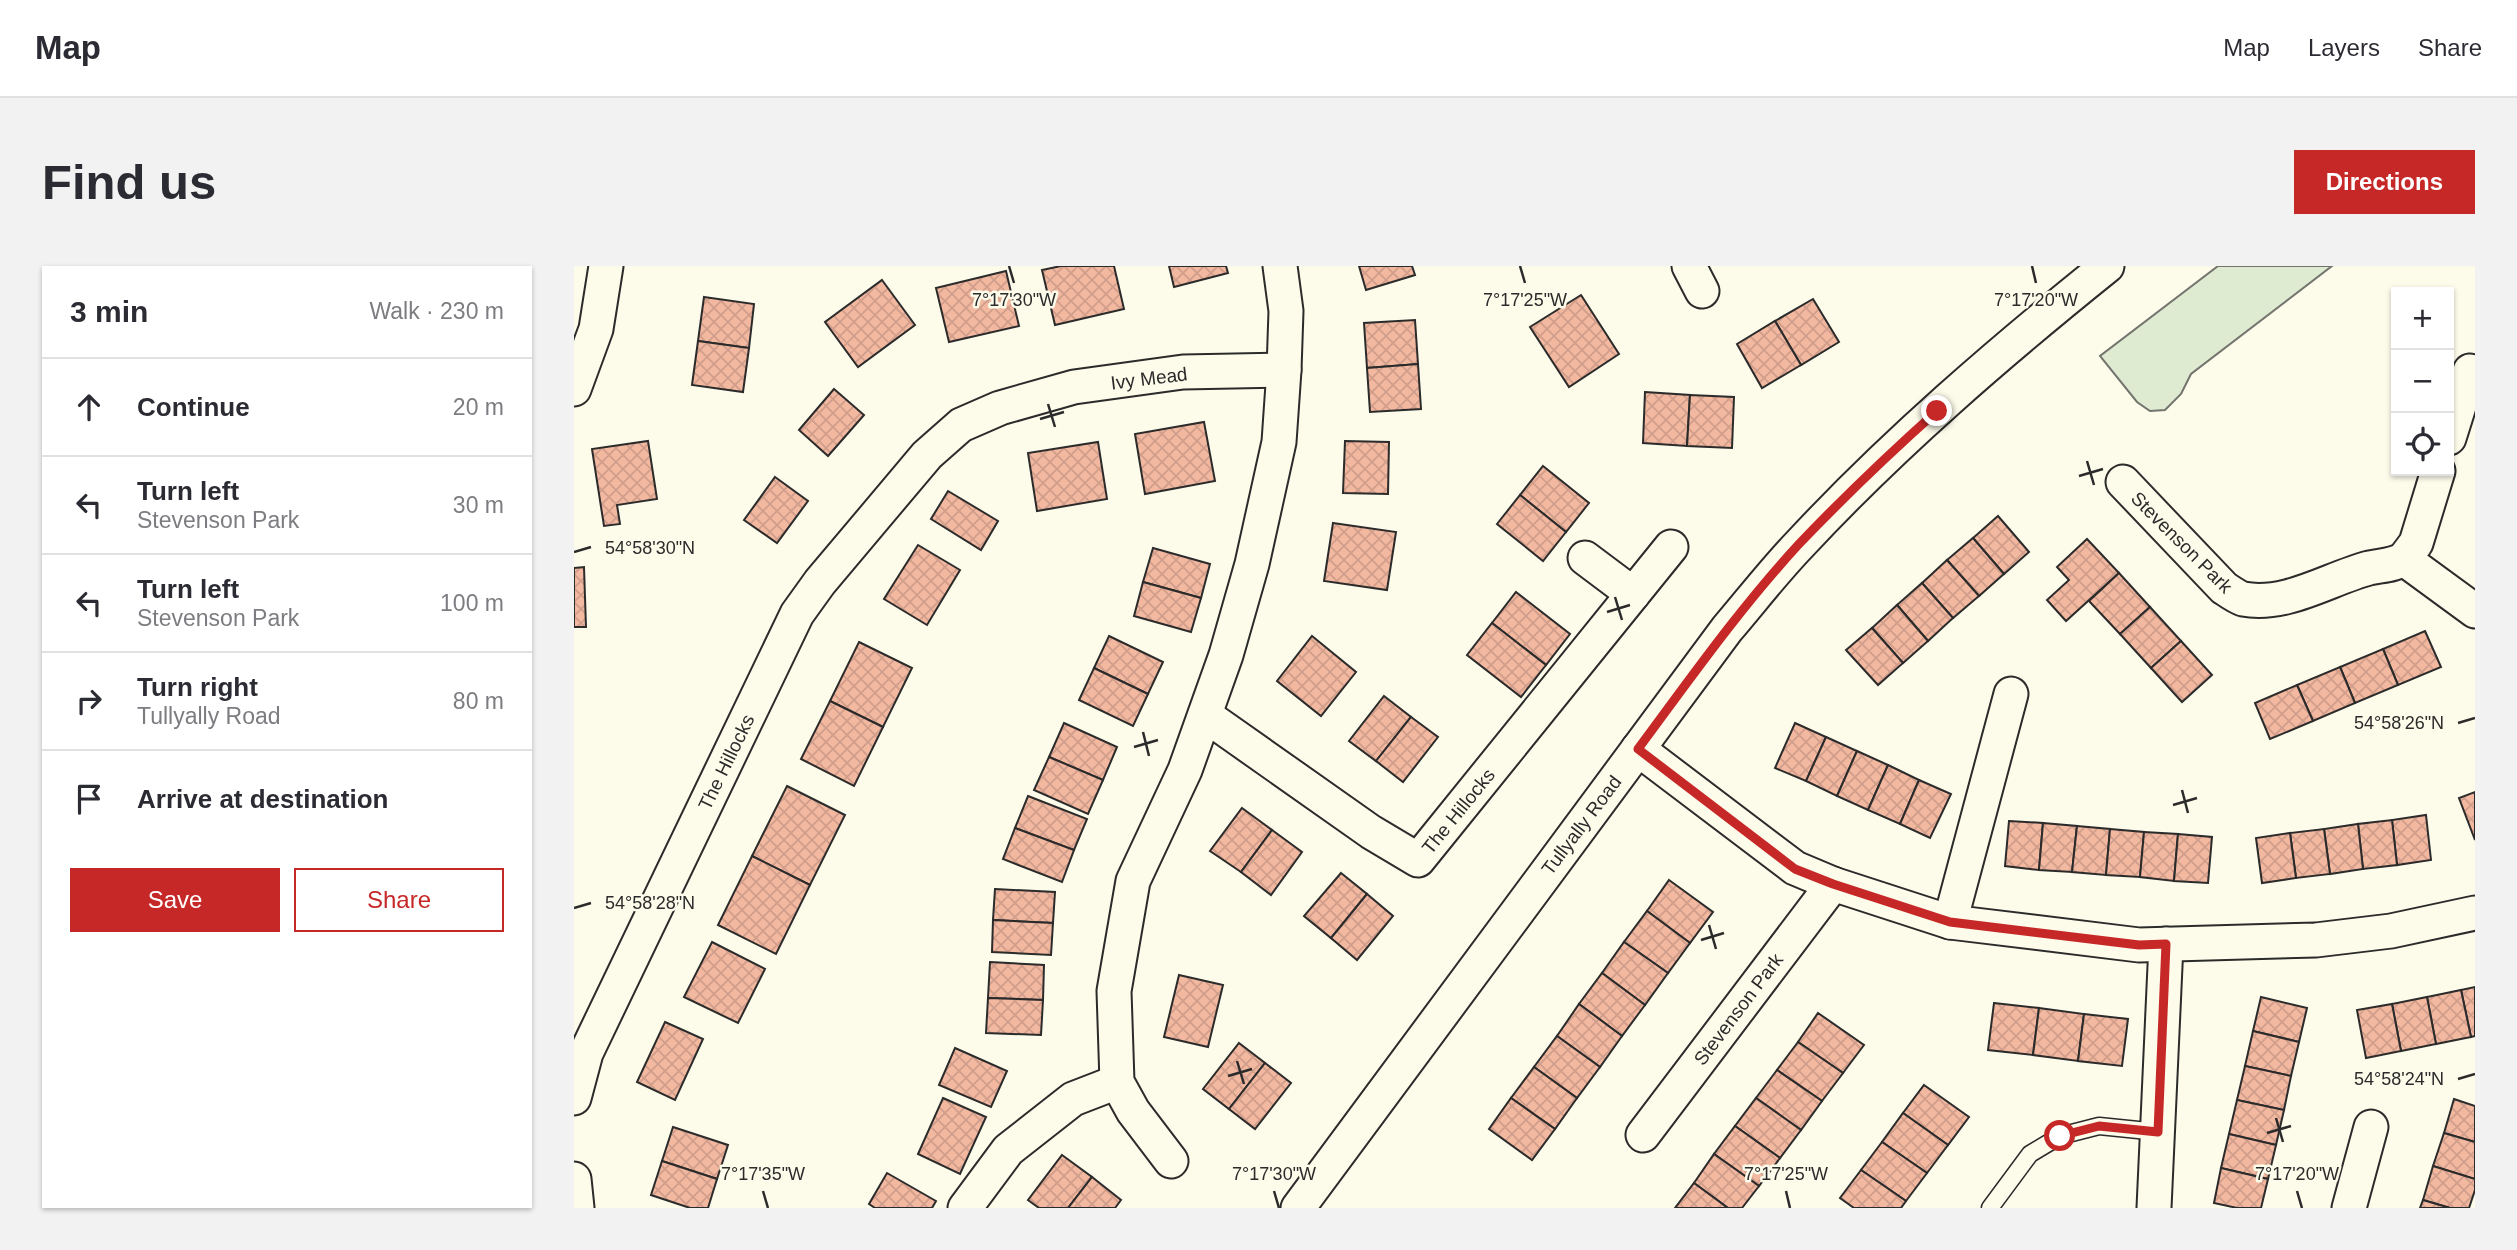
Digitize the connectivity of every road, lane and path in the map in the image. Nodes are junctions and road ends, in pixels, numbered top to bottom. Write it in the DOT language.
graph roads {
  1 [pos="606,266"];
  2 [pos="1280,266"];
  3 [pos="2108,266"];
  4 [pos="1284,370"];
  5 [pos="2470,372"];
  6 [pos="574,389"];
  7 [pos="2454,422"];
  8 [pos="927,455"];
  9 [pos="2436,476"];
  10 [pos="2123,482"];
  11 [pos="1671,548"];
  12 [pos="1585,558"];
  13 [pos="2404,559"];
  14 [pos="1633,594"];
  15 [pos="2475,611"];
  16 [pos="2011,694"];
  17 [pos="1205,715"];
  18 [pos="1638,749"];
  19 [pos="1833,884"];
  20 [pos="2475,913"];
  21 [pos="1950,922"];
  22 [pos="2166,944"];
  23 [pos="1117,1082"];
  24 [pos="574,1098"];
  25 [pos="2371,1127"];
  26 [pos="2158,1132"];
  27 [pos="1643,1135"];
  28 [pos="1171,1161"];
  29 [pos="574,1179"];
  30 [pos="577,1208"];
  31 [pos="965,1208"];
  32 [pos="1298,1208"];
  33 [pos="1990,1208"];
  34 [pos="2154,1208"];
  35 [pos="2349,1208"];
  1 -- 6 [label="street"];
  2 -- 4 [label="street"];
  3 -- 18 [label="street, Tullyally Road"];
  4 -- 8 [label="street, Ivy Mead"];
  4 -- 17 [label="street"];
  5 -- 7 [label="street"];
  8 -- 24 [label="street, The Hillocks"];
  9 -- 13 [label="street"];
  10 -- 13 [label="street, Stevenson Park"];
  11 -- 14 [label="street, The Hillocks"];
  12 -- 14 [label="street"];
  13 -- 15 [label="street"];
  14 -- 17 [label="street, The Hillocks"];
  16 -- 21 [label="street"];
  17 -- 23 [label="street"];
  18 -- 19 [label="street"];
  18 -- 32 [label="street, Tullyally Road"];
  19 -- 21 [label="street"];
  19 -- 27 [label="street, Stevenson Park"];
  20 -- 22 [label="street"];
  21 -- 22 [label="street"];
  22 -- 26 [label="street"];
  23 -- 28 [label="street"];
  23 -- 31 [label="street"];
  25 -- 35 [label="street"];
  26 -- 33 [label="lane"];
  26 -- 34 [label="street"];
  29 -- 30 [label="street"];
}
